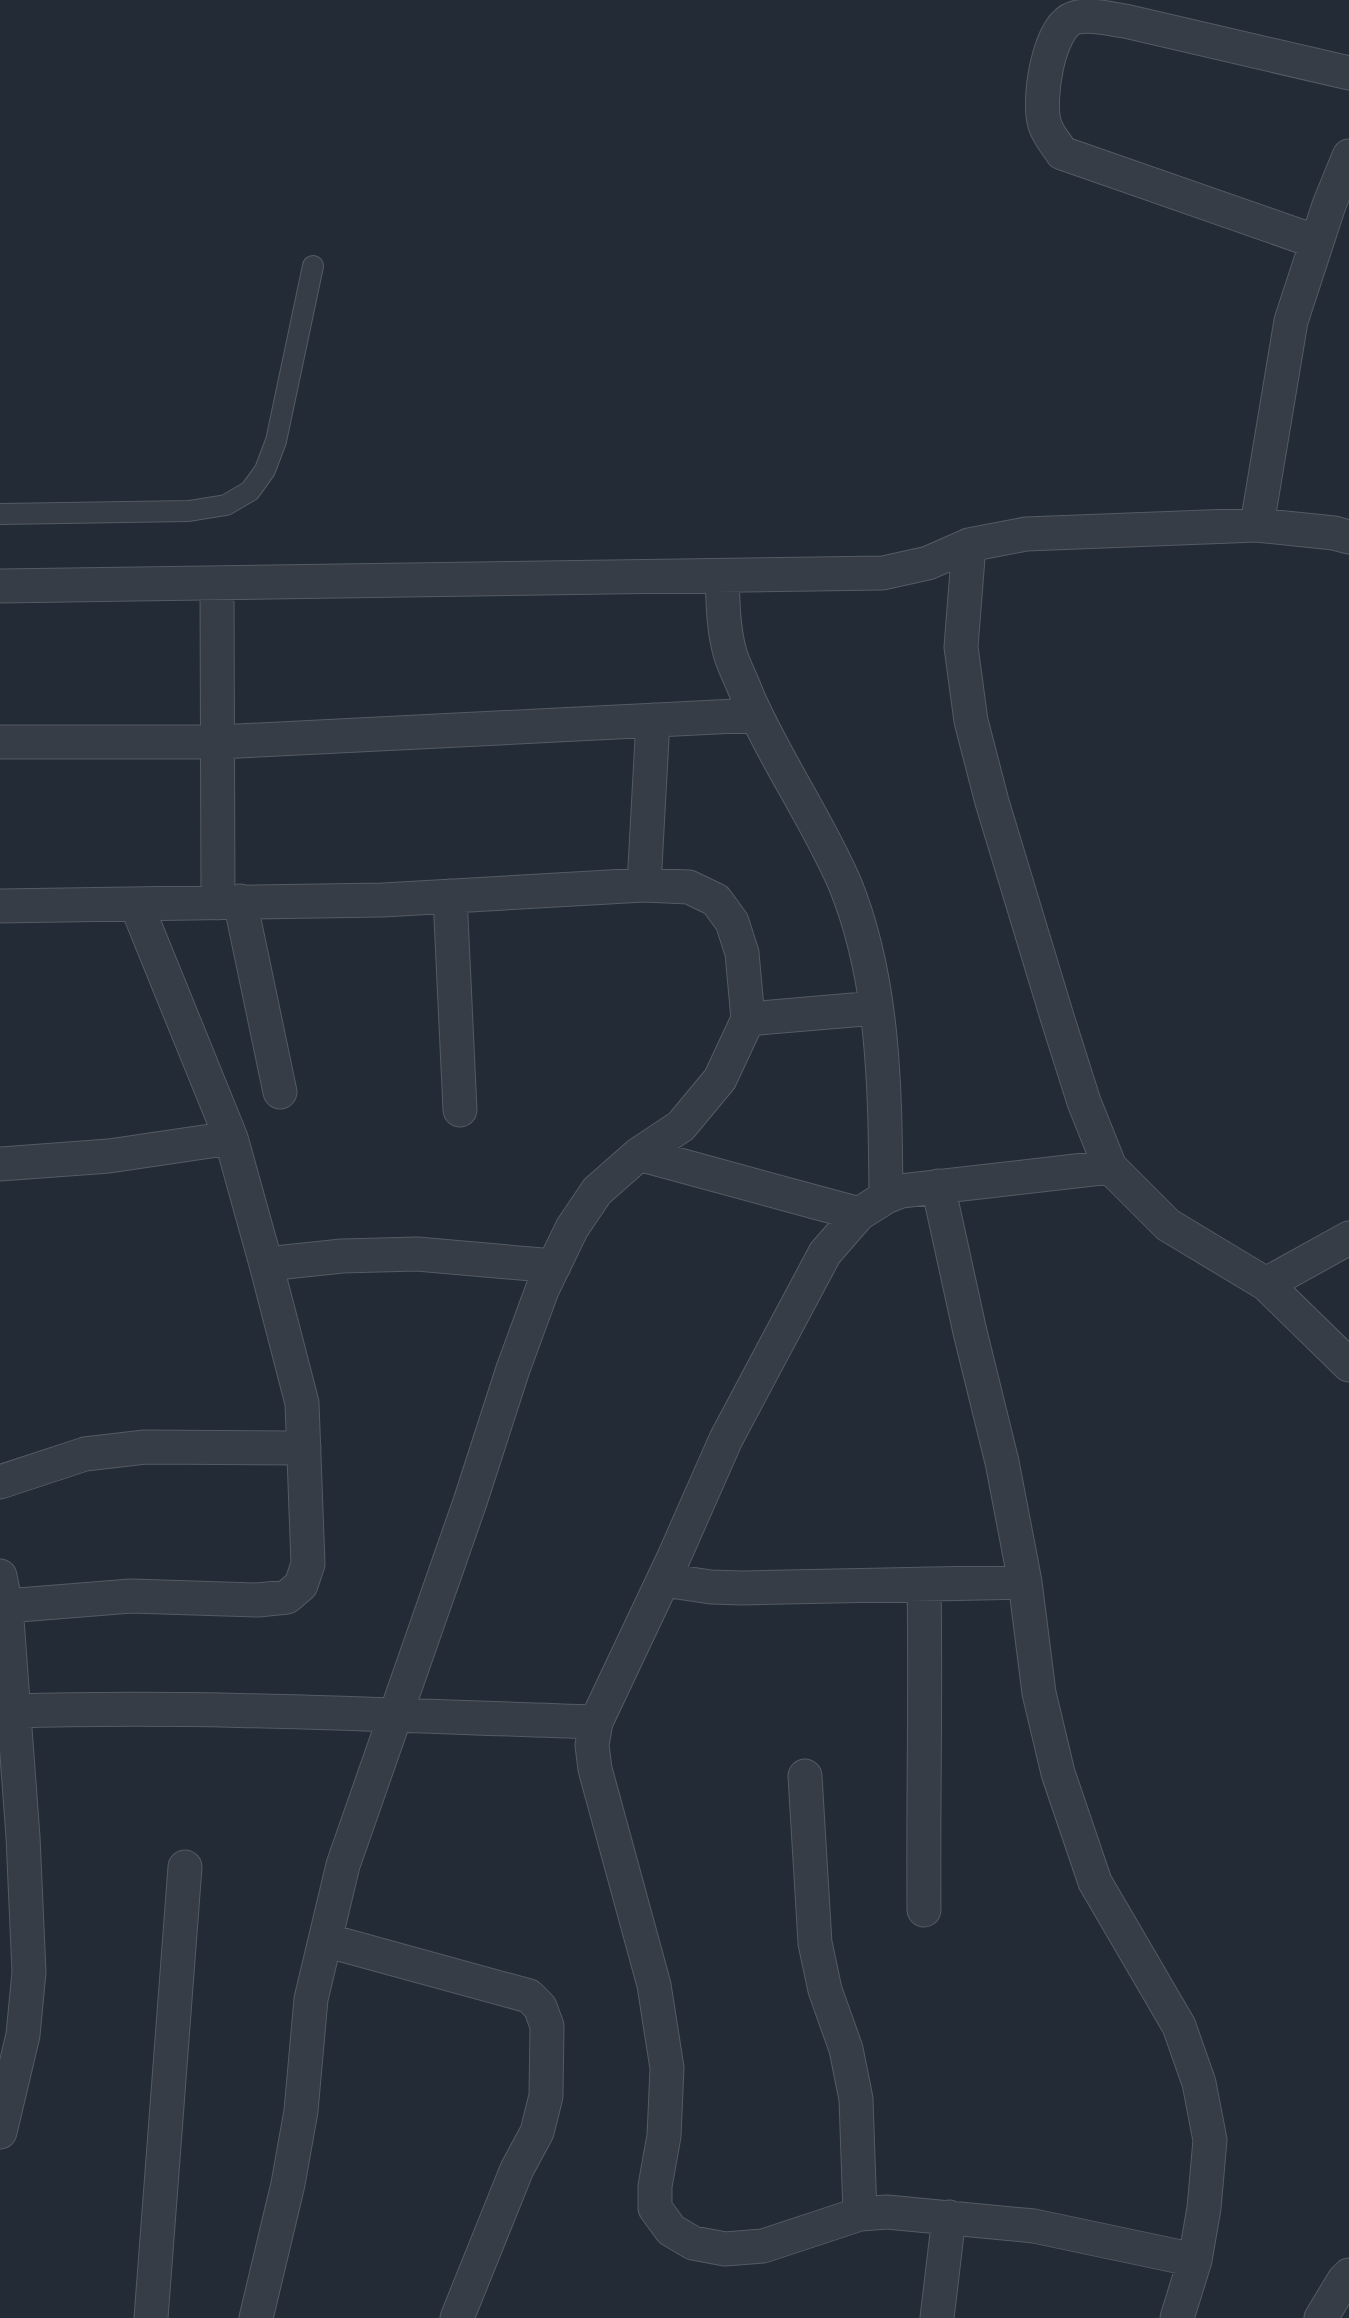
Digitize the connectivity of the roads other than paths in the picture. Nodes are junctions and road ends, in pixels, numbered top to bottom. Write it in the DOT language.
graph roads {
  1 [pos="1349,73"];
  2 [pos="1349,156"];
  3 [pos="1317,242"];
  4 [pos="313,266"];
  5 [pos="0,514"];
  6 [pos="1257,525"];
  7 [pos="1349,537"];
  8 [pos="969,545"];
  9 [pos="722,576"];
  10 [pos="217,584"];
  11 [pos="0,586"];
  12 [pos="756,715"];
  13 [pos="653,720"];
  14 [pos="0,742"];
  15 [pos="219,742"];
  16 [pos="644,885"];
  17 [pos="450,896"];
  18 [pos="229,902"];
  19 [pos="136,904"];
  20 [pos="0,906"];
  21 [pos="876,1008"];
  22 [pos="748,1019"];
  23 [pos="280,1092"];
  24 [pos="460,1110"];
  25 [pos="231,1138"];
  26 [pos="639,1154"];
  27 [pos="0,1164"];
  28 [pos="1110,1167"];
  29 [pos="938,1186"];
  30 [pos="873,1206"];
  31 [pos="1349,1238"];
  32 [pos="266,1264"];
  33 [pos="554,1266"];
  34 [pos="1266,1284"];
  35 [pos="1349,1365"];
  36 [pos="304,1448"];
  37 [pos="0,1482"];
  38 [pos="664,1580"];
  39 [pos="1025,1582"];
  40 [pos="924,1584"];
  41 [pos="3,1591"];
  42 [pos="4,1640"];
  43 [pos="13,1711"];
  44 [pos="395,1715"];
  45 [pos="596,1722"];
  46 [pos="805,1776"];
  47 [pos="185,1867"];
  48 [pos="924,1910"];
  49 [pos="325,1940"];
  50 [pos="0,2132"];
  51 [pos="860,2214"];
  52 [pos="949,2217"];
  53 [pos="1195,2260"];
  54 [pos="1349,2275"];
  55 [pos="151,2318"];
  56 [pos="256,2318"];
  57 [pos="457,2318"];
  58 [pos="937,2318"];
  59 [pos="1177,2318"];
  60 [pos="1322,2318"];
  1 -- 3 [label="street"];
  2 -- 3 [label="street"];
  3 -- 6 [label="street"];
  4 -- 5 [label="lane"];
  6 -- 7 [label="street"];
  6 -- 8 [label="street"];
  8 -- 9 [label="street"];
  8 -- 28 [label="street"];
  9 -- 10 [label="street"];
  9 -- 12 [label="street"];
  10 -- 11 [label="street"];
  10 -- 15 [label="street"];
  12 -- 13 [label="street"];
  12 -- 21 [label="street"];
  13 -- 15 [label="street"];
  13 -- 16 [label="street"];
  14 -- 15 [label="street"];
  15 -- 18 [label="street"];
  16 -- 17 [label="street"];
  16 -- 22 [label="street"];
  17 -- 18 [label="street"];
  17 -- 24 [label="street"];
  18 -- 19 [label="street"];
  18 -- 23 [label="street"];
  19 -- 20 [label="street"];
  19 -- 25 [label="street"];
  21 -- 22 [label="street"];
  21 -- 30 [label="street"];
  22 -- 26 [label="street"];
  25 -- 27 [label="street"];
  25 -- 32 [label="street"];
  26 -- 30 [label="street"];
  26 -- 33 [label="street"];
  28 -- 29 [label="street"];
  28 -- 34 [label="street"];
  29 -- 30 [label="street"];
  29 -- 39 [label="street"];
  30 -- 38 [label="street"];
  31 -- 34 [label="street"];
  32 -- 33 [label="street"];
  32 -- 36 [label="street"];
  33 -- 44 [label="street"];
  34 -- 35 [label="street"];
  36 -- 37 [label="street"];
  36 -- 41 [label="street"];
  38 -- 40 [label="street"];
  38 -- 45 [label="street"];
  39 -- 40 [label="street"];
  39 -- 53 [label="street"];
  40 -- 48 [label="street"];
  41 -- 42 [label="street"];
  42 -- 43 [label="street"];
  43 -- 44 [label="street"];
  43 -- 50 [label="street"];
  44 -- 45 [label="street"];
  44 -- 49 [label="street"];
  45 -- 51 [label="street"];
  46 -- 51 [label="street"];
  47 -- 55 [label="street"];
  49 -- 56 [label="street"];
  49 -- 57 [label="street"];
  51 -- 52 [label="street"];
  52 -- 53 [label="street"];
  52 -- 58 [label="street"];
  53 -- 59 [label="street"];
  54 -- 60 [label="street"];
}
